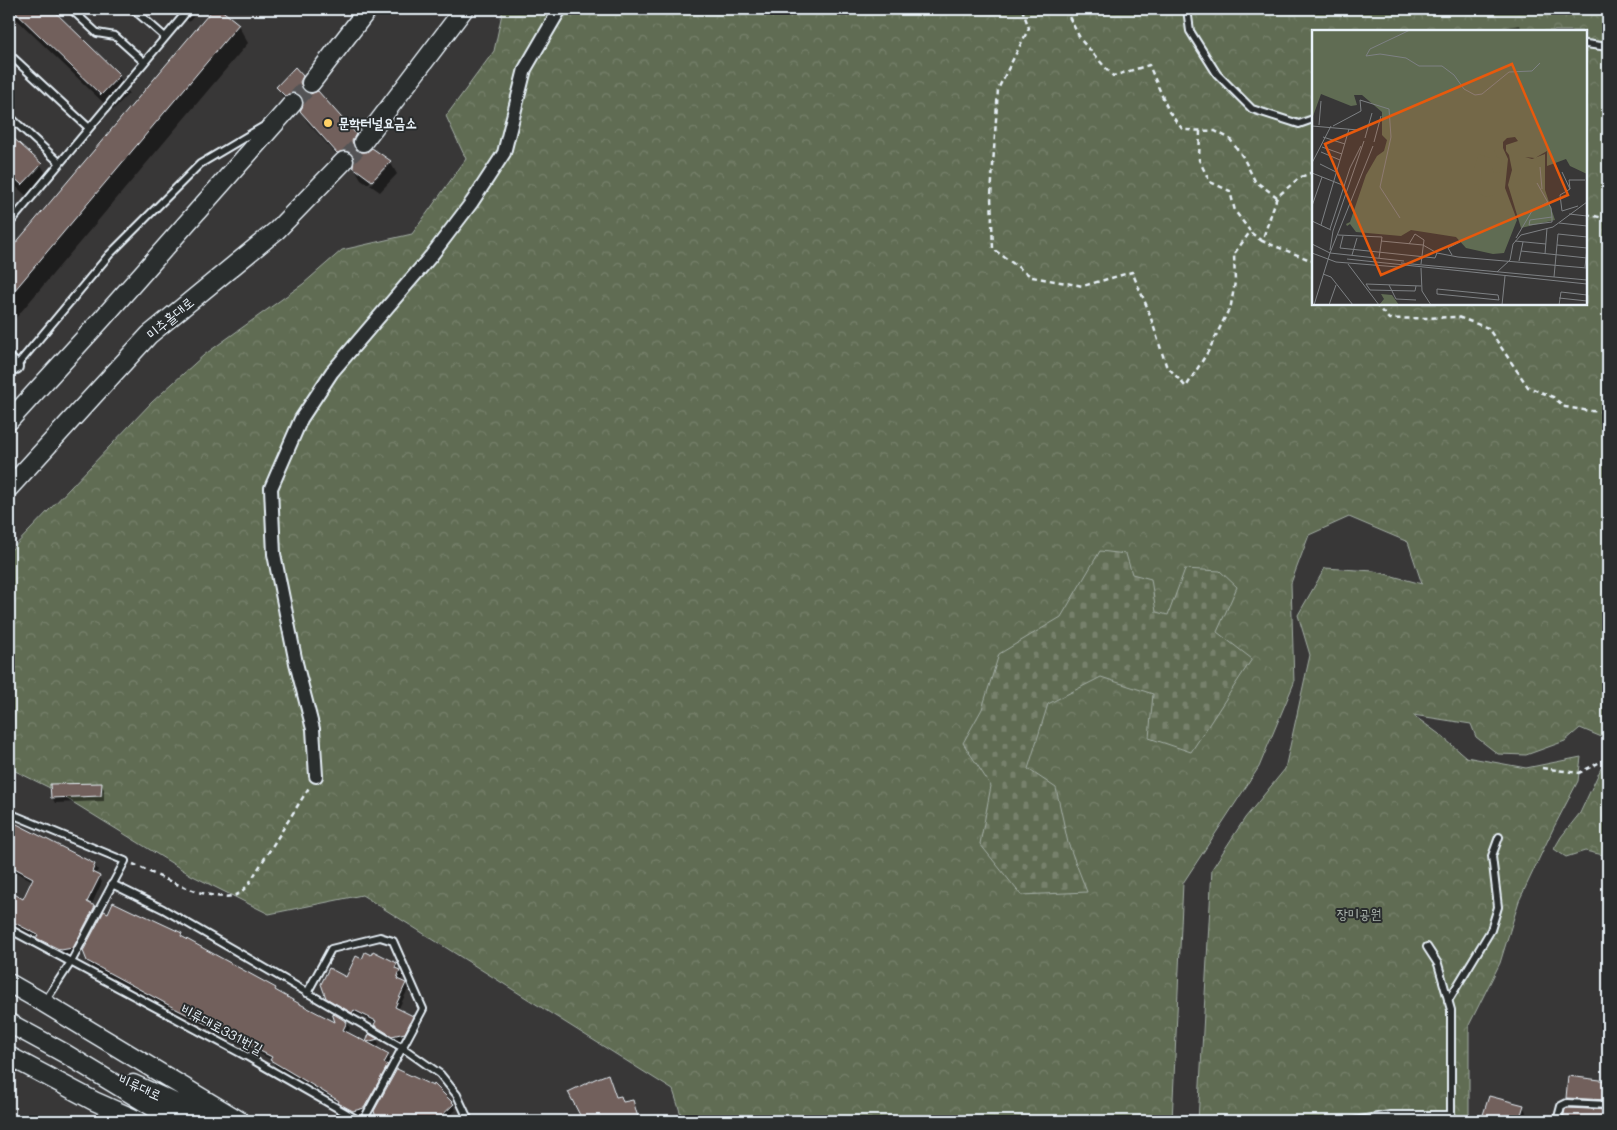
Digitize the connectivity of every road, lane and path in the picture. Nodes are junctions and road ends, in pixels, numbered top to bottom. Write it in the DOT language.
graph roads {
  1 [pos="71,9"];
  2 [pos="133,9"];
  3 [pos="189,9"];
  4 [pos="368,9"];
  5 [pos="464,9"];
  6 [pos="560,9"];
  7 [pos="1022,9"];
  8 [pos="1066,9"];
  9 [pos="1187,9"];
  10 [pos="165,37"];
  11 [pos="1587,44"];
  12 [pos="1608,47"];
  13 [pos="9,54"];
  14 [pos="144,62"];
  15 [pos="311,83"];
  16 [pos="289,109"];
  17 [pos="9,116"];
  18 [pos="1312,119"];
  19 [pos="89,128"];
  20 [pos="1200,131"];
  21 [pos="363,142"];
  22 [pos="344,161"];
  23 [pos="60,163"];
  24 [pos="1312,172"];
  25 [pos="1277,197"];
  26 [pos="1587,214"];
  27 [pos="1608,220"];
  28 [pos="9,224"];
  29 [pos="1250,232"];
  30 [pos="1262,241"];
  31 [pos="1312,261"];
  32 [pos="1376,305"];
  33 [pos="11,367"];
  34 [pos="1608,412"];
  35 [pos="9,421"];
  36 [pos="9,488"];
  37 [pos="1608,760"];
  38 [pos="1542,768"];
  39 [pos="316,776"];
  40 [pos="9,813"];
  41 [pos="1499,837"];
  42 [pos="125,861"];
  43 [pos="112,884"];
  44 [pos="9,929"];
  45 [pos="1428,948"];
  46 [pos="71,962"];
  47 [pos="9,983"];
  48 [pos="307,993"];
  49 [pos="1448,1001"];
  50 [pos="44,1002"];
  51 [pos="9,1024"];
  52 [pos="403,1048"];
  53 [pos="64,1054"];
  54 [pos="9,1056"];
  55 [pos="1608,1106"];
  56 [pos="1451,1118"];
  57 [pos="139,1121"];
  58 [pos="176,1121"];
  59 [pos="215,1121"];
  60 [pos="240,1121"];
  61 [pos="362,1121"];
  62 [pos="469,1121"];
  63 [pos="1354,1121"];
  64 [pos="1557,1121"];
  1 -- 14 [label="lane"];
  2 -- 10 [label="lane"];
  3 -- 10 [label="lane"];
  4 -- 15 [label="main road"];
  5 -- 21 [label="main road"];
  6 -- 39 [label="street"];
  7 -- 29 [label="path"];
  8 -- 20 [label="path"];
  9 -- 18 [label="lane"];
  10 -- 14 [label="lane"];
  11 -- 12 [label="lane"];
  13 -- 19 [label="lane"];
  14 -- 19 [label="lane"];
  16 -- 33 [label="lane"];
  16 -- 35 [label="main road"];
  17 -- 23 [label="lane"];
  19 -- 23 [label="lane"];
  20 -- 25 [label="path"];
  20 -- 29 [label="path"];
  22 -- 36 [label="main road, 미추홀대로"];
  23 -- 28 [label="lane"];
  24 -- 25 [label="path"];
  25 -- 30 [label="path"];
  26 -- 27 [label="path"];
  29 -- 30 [label="path"];
  30 -- 31 [label="path"];
  32 -- 34 [label="path"];
  37 -- 38 [label="path"];
  39 -- 42 [label="path"];
  40 -- 42 [label="lane"];
  41 -- 49 [label="lane"];
  42 -- 43 [label="lane"];
  43 -- 46 [label="lane"];
  43 -- 48 [label="lane"];
  44 -- 46 [label="lane, 비류대로331번길"];
  45 -- 49 [label="lane"];
  46 -- 50 [label="lane"];
  46 -- 61 [label="lane, 비류대로331번길"];
  47 -- 50 [label="main road"];
  48 -- 52 [label="lane"];
  48 -- 52 [label="lane"];
  49 -- 56 [label="lane"];
  50 -- 60 [label="main road"];
  51 -- 53 [label="main road, 비류대로"];
  52 -- 61 [label="lane"];
  52 -- 62 [label="lane"];
  53 -- 58 [label="main road, 비류대로"];
  53 -- 59 [label="main road, 비류대로"];
  54 -- 57 [label="main road"];
  55 -- 64 [label="lane"];
  56 -- 63 [label="lane"];
}
